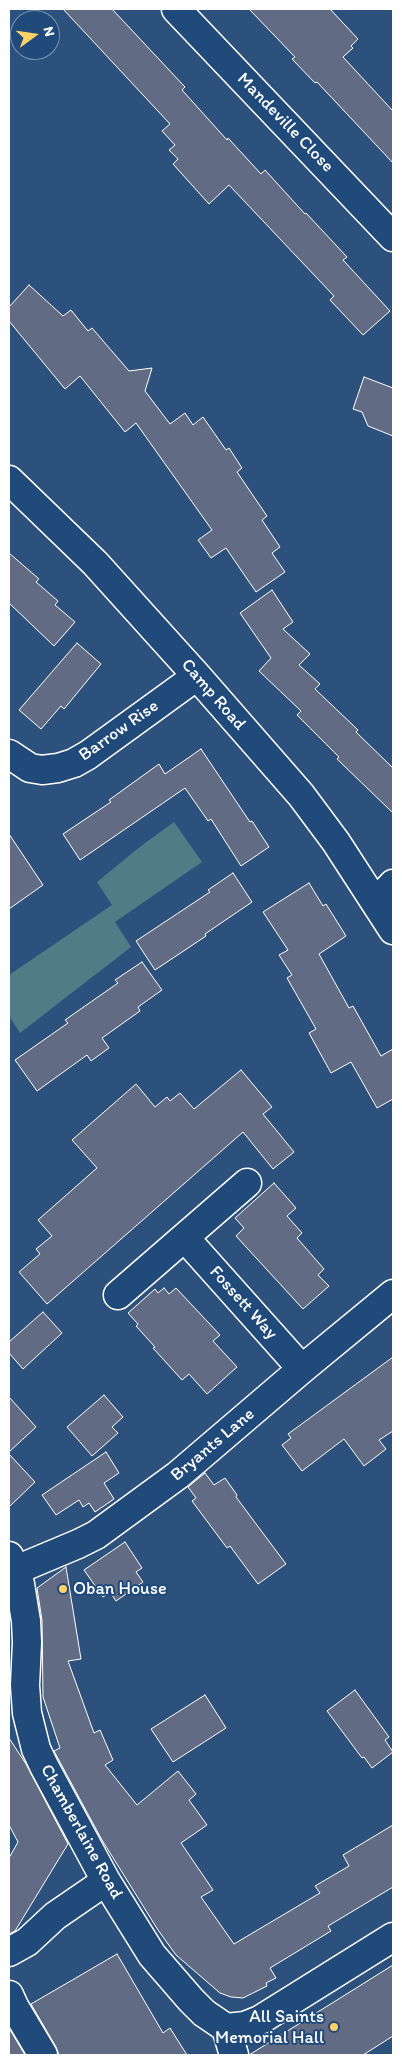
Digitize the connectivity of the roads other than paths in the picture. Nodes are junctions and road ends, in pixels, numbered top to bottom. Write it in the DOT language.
graph roads {
  1 [pos="176,9"];
  2 [pos="393,237"];
  3 [pos="9,480"];
  4 [pos="197,676"];
  5 [pos="9,754"];
  6 [pos="384,893"];
  7 [pos="393,930"];
  8 [pos="247,1183"];
  9 [pos="185,1238"];
  10 [pos="393,1294"];
  11 [pos="118,1296"];
  12 [pos="302,1369"];
  13 [pos="12,1563"];
  14 [pos="17,1686"];
  15 [pos="106,1881"];
  16 [pos="393,1937"];
  17 [pos="9,1952"];
  18 [pos="9,1995"];
  19 [pos="226,2028"];
  20 [pos="44,2055"];
  21 [pos="234,2055"];
  1 -- 2 [label="street, Mandeville Close"];
  3 -- 4 [label="street, Camp Road"];
  4 -- 5 [label="street, Barrow Rise"];
  4 -- 6 [label="street, Camp Road"];
  6 -- 7 [label="street, Camp Road"];
  8 -- 9 [label="street"];
  9 -- 11 [label="street"];
  9 -- 12 [label="street, Fossett Way"];
  10 -- 12 [label="street, Bryants Lane"];
  12 -- 13 [label="street, Bryants Lane"];
  13 -- 14 [label="street, Chamberlaine Road"];
  14 -- 15 [label="street, Chamberlaine Road"];
  15 -- 17 [label="street"];
  15 -- 19 [label="street, Chamberlaine Road"];
  16 -- 19 [label="street"];
  18 -- 20 [label="street"];
  19 -- 21 [label="street"];
}
